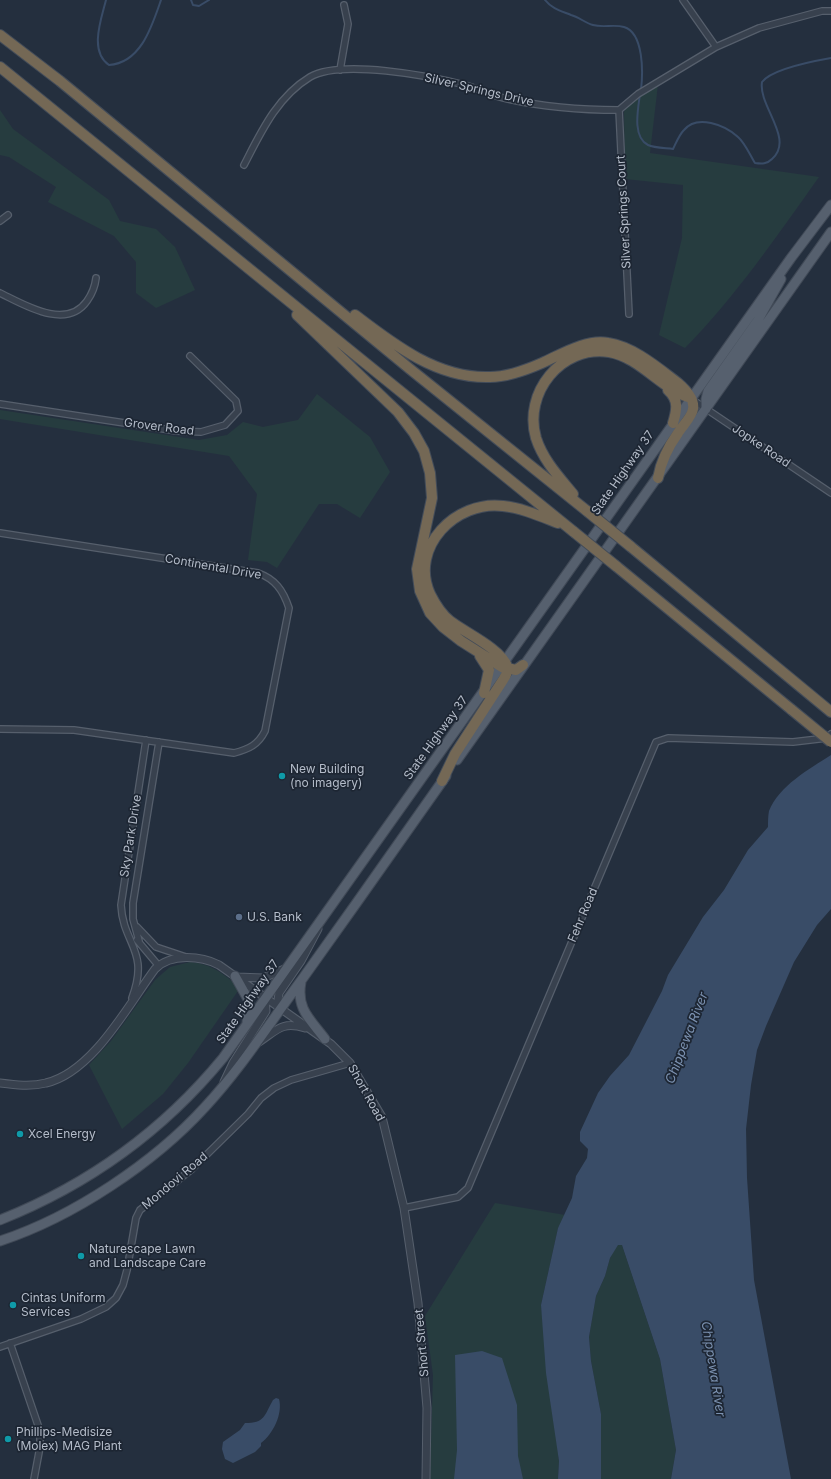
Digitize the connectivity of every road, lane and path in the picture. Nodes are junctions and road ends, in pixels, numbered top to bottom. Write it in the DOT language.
graph roads {
  1 [pos="683,0"];
  2 [pos="344,6"];
  3 [pos="831,11"];
  4 [pos="0,35"];
  5 [pos="716,47"];
  6 [pos="0,67"];
  7 [pos="340,70"];
  8 [pos="619,110"];
  9 [pos="244,165"];
  10 [pos="831,205"];
  11 [pos="8,215"];
  12 [pos="0,221"];
  13 [pos="831,232"];
  14 [pos="276,258"];
  15 [pos="790,258"];
  16 [pos="96,278"];
  17 [pos="272,287"];
  18 [pos="0,293"];
  19 [pos="629,314"];
  20 [pos="190,356"];
  21 [pos="650,374"];
  22 [pos="691,398"];
  23 [pos="0,404"];
  24 [pos="706,410"];
  25 [pos="673,423"];
  26 [pos="658,478"];
  27 [pos="831,493"];
  28 [pos="585,510"];
  29 [pos="571,530"];
  30 [pos="0,533"];
  31 [pos="462,641"];
  32 [pos="523,665"];
  33 [pos="505,666"];
  34 [pos="484,693"];
  35 [pos="831,712"];
  36 [pos="0,730"];
  37 [pos="831,734"];
  38 [pos="146,740"];
  39 [pos="159,742"];
  40 [pos="831,742"];
  41 [pos="442,781"];
  42 [pos="328,909"];
  43 [pos="135,925"];
  44 [pos="128,931"];
  45 [pos="139,941"];
  46 [pos="189,958"];
  47 [pos="158,965"];
  48 [pos="287,968"];
  49 [pos="235,976"];
  50 [pos="301,980"];
  51 [pos="265,999"];
  52 [pos="132,1001"];
  53 [pos="281,1009"];
  54 [pos="246,1026"];
  55 [pos="312,1030"];
  56 [pos="325,1039"];
  57 [pos="256,1044"];
  58 [pos="350,1063"];
  59 [pos="0,1083"];
  60 [pos="222,1086"];
  61 [pos="404,1208"];
  62 [pos="0,1220"];
  63 [pos="0,1241"];
  64 [pos="10,1343"];
  65 [pos="0,1347"];
  66 [pos="34,1479"];
  67 [pos="426,1479"];
  1 -- 5 [label="street"];
  2 -- 7 [label="street"];
  3 -- 5 [label="street"];
  4 -- 14 [label="highway"];
  5 -- 8 [label="street"];
  6 -- 17 [label="highway"];
  7 -- 8 [label="street, Silver Springs Drive"];
  7 -- 9 [label="street, Silver Springs Drive"];
  8 -- 19 [label="street, Silver Springs Court"];
  10 -- 15 [label="main road, State Highway 37"];
  11 -- 12 [label="street"];
  13 -- 24 [label="main road"];
  14 -- 22 [label="highway"];
  14 -- 28 [label="highway"];
  15 -- 22 [label="main road, State Highway 37"];
  15 -- 24 [label="main road"];
  16 -- 18 [label="street"];
  17 -- 29 [label="highway"];
  17 -- 31 [label="highway"];
  20 -- 23 [label="street, Grover Road"];
  21 -- 22 [label="highway"];
  21 -- 25 [label="highway"];
  21 -- 28 [label="highway"];
  22 -- 24 [label="street, Jopke Road"];
  22 -- 25 [label="main road, State Highway 37"];
  22 -- 26 [label="highway"];
  24 -- 26 [label="main road"];
  24 -- 27 [label="street, Jopke Road"];
  25 -- 33 [label="main road, State Highway 37"];
  26 -- 32 [label="main road"];
  28 -- 35 [label="highway, bridge"];
  29 -- 33 [label="highway"];
  29 -- 40 [label="highway, bridge"];
  30 -- 39 [label="street, Continental Drive"];
  31 -- 33 [label="highway"];
  31 -- 34 [label="highway"];
  32 -- 33 [label="highway"];
  32 -- 41 [label="main road"];
  33 -- 34 [label="main road, State Highway 37"];
  33 -- 41 [label="highway"];
  34 -- 42 [label="main road, State Highway 37"];
  36 -- 38 [label="street, Continental Drive"];
  37 -- 61 [label="street, Fehr Road"];
  38 -- 39 [label="street, Continental Drive"];
  38 -- 44 [label="street, Sky Park Drive"];
  39 -- 43 [label="street, Sky Park Drive"];
  41 -- 50 [label="main road"];
  42 -- 48 [label="main road, State Highway 37"];
  42 -- 53 [label="street"];
  43 -- 45 [label="street, Sky Park Drive"];
  43 -- 46 [label="street"];
  44 -- 45 [label="street, Sky Park Drive"];
  44 -- 52 [label="street, Sky Park Drive"];
  45 -- 47 [label="street, Sky Park Drive"];
  46 -- 47 [label="street, Short Road"];
  46 -- 49 [label="street, Short Road"];
  47 -- 52 [label="street"];
  48 -- 49 [label="street"];
  48 -- 51 [label="main road, State Highway 37"];
  49 -- 51 [label="street, Short Road"];
  49 -- 54 [label="main road"];
  50 -- 53 [label="main road"];
  50 -- 56 [label="main road"];
  51 -- 53 [label="street, Short Road"];
  51 -- 54 [label="main road, State Highway 37"];
  51 -- 60 [label="street"];
  52 -- 59 [label="street"];
  53 -- 55 [label="street, Short Road"];
  53 -- 57 [label="main road"];
  54 -- 62 [label="main road, State Highway 37"];
  55 -- 56 [label="street, Short Road"];
  55 -- 57 [label="street"];
  56 -- 58 [label="street, Short Road"];
  57 -- 60 [label="main road"];
  58 -- 61 [label="street, Short Road"];
  58 -- 64 [label="street, Mondovi Road"];
  60 -- 63 [label="main road"];
  61 -- 67 [label="street, Short Street"];
  64 -- 65 [label="street, Mondovi Road"];
  64 -- 66 [label="street"];
}
